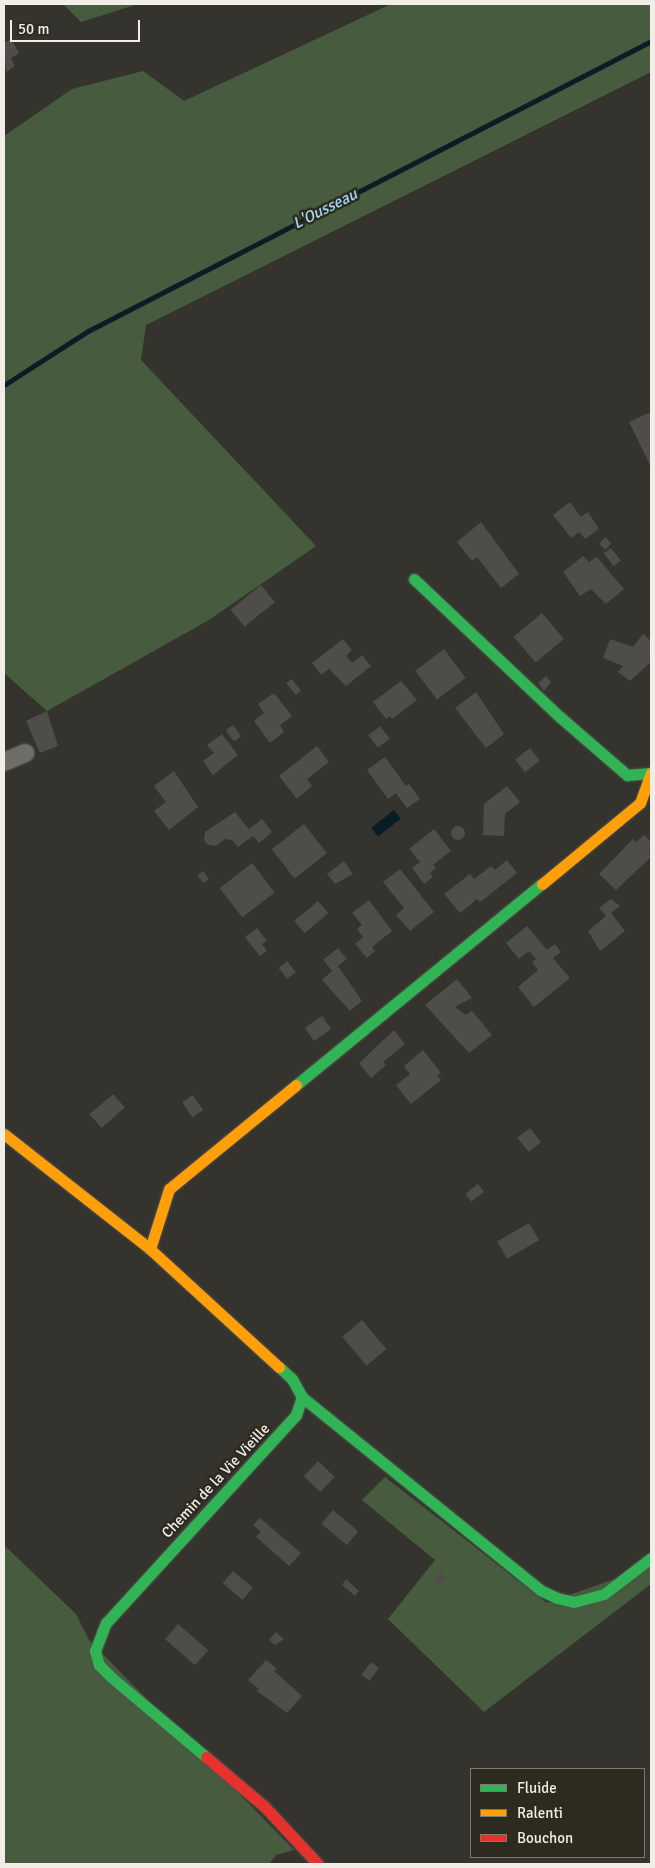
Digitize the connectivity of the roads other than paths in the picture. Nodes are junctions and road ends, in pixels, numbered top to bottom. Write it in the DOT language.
graph roads {
  1 [pos="414,579"];
  2 [pos="25,753"];
  3 [pos="4,762"];
  4 [pos="651,773"];
  5 [pos="4,1134"];
  6 [pos="150,1249"];
  7 [pos="302,1397"];
  8 [pos="651,1558"];
  9 [pos="318,1864"];
  1 -- 4 [label="street"];
  2 -- 3 [label="street"];
  4 -- 6 [label="street"];
  5 -- 6 [label="street"];
  6 -- 7 [label="street"];
  7 -- 8 [label="street"];
  7 -- 9 [label="street, Chemin de la Vie Vieille"];
}
